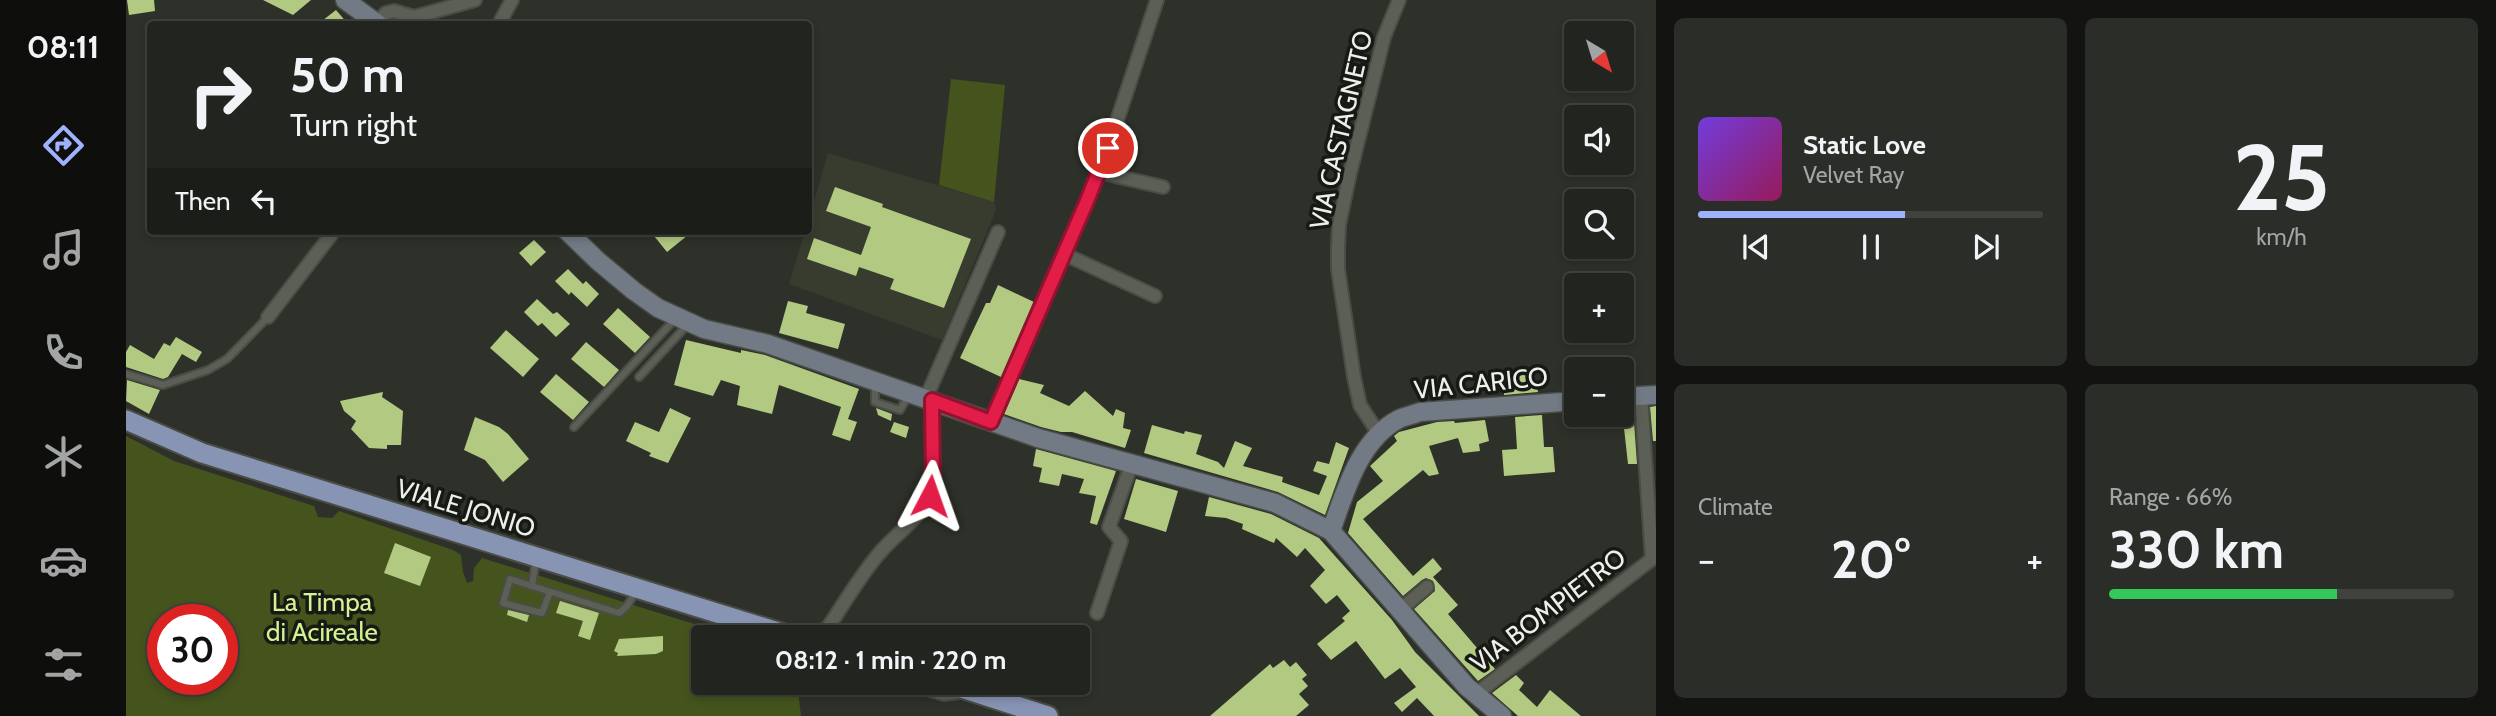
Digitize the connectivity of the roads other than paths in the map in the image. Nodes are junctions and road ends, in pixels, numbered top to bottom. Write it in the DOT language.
graph roads {
  1 [pos="345,0"];
  2 [pos="475,0"];
  3 [pos="512,0"];
  4 [pos="1157,0"];
  5 [pos="1399,0"];
  6 [pos="373,21"];
  7 [pos="379,21"];
  8 [pos="501,21"];
  9 [pos="1098,172"];
  10 [pos="1163,187"];
  11 [pos="998,232"];
  12 [pos="331,235"];
  13 [pos="571,235"];
  14 [pos="1064,254"];
  15 [pos="1155,296"];
  16 [pos="268,317"];
  17 [pos="684,319"];
  18 [pos="126,374"];
  19 [pos="639,377"];
  20 [pos="1649,395"];
  21 [pos="923,397"];
  22 [pos="1564,402"];
  23 [pos="126,420"];
  24 [pos="991,422"];
  25 [pos="574,427"];
  26 [pos="1379,434"];
  27 [pos="1132,463"];
  28 [pos="1331,531"];
  29 [pos="537,557"];
  30 [pos="1654,563"];
  31 [pos="532,586"];
  32 [pos="1427,587"];
  33 [pos="637,588"];
  34 [pos="550,592"];
  35 [pos="1400,610"];
  36 [pos="1097,613"];
  37 [pos="756,625"];
  38 [pos="830,625"];
  39 [pos="1476,694"];
  40 [pos="934,695"];
  41 [pos="959,695"];
  42 [pos="983,695"];
  43 [pos="1048,716"];
  44 [pos="1502,716"];
  1 -- 6 [label="street"];
  2 -- 7 [label="street"];
  3 -- 8 [label="street"];
  4 -- 9 [label="street"];
  5 -- 26 [label="street, VIA CASTAGNETO"];
  9 -- 10 [label="street"];
  9 -- 14 [label="street"];
  11 -- 21 [label="street"];
  12 -- 16 [label="street"];
  13 -- 17 [label="street"];
  14 -- 15 [label="street"];
  14 -- 24 [label="street"];
  16 -- 18 [label="lane"];
  17 -- 19 [label="lane"];
  17 -- 21 [label="street"];
  17 -- 25 [label="lane"];
  20 -- 30 [label="street, VIA BOMPIETRO"];
  21 -- 24 [label="street"];
  21 -- 38 [label="street"];
  22 -- 26 [label="street, VIA CARICO"];
  23 -- 29 [label="main road, VIALE JONIO"];
  24 -- 27 [label="street"];
  26 -- 28 [label="street, VIA CARICO"];
  27 -- 28 [label="street"];
  27 -- 36 [label="street"];
  28 -- 35 [label="street"];
  29 -- 31 [label="lane"];
  29 -- 33 [label="main road, VIALE JONIO"];
  30 -- 39 [label="street, VIA BOMPIETRO"];
  31 -- 34 [label="lane"];
  31 -- 34 [label="lane"];
  32 -- 35 [label="street"];
  33 -- 34 [label="lane"];
  33 -- 37 [label="main road, VIALE JONIO"];
  35 -- 39 [label="street"];
  39 -- 44 [label="street"];
  40 -- 41 [label="lane"];
  42 -- 43 [label="main road"];
}
